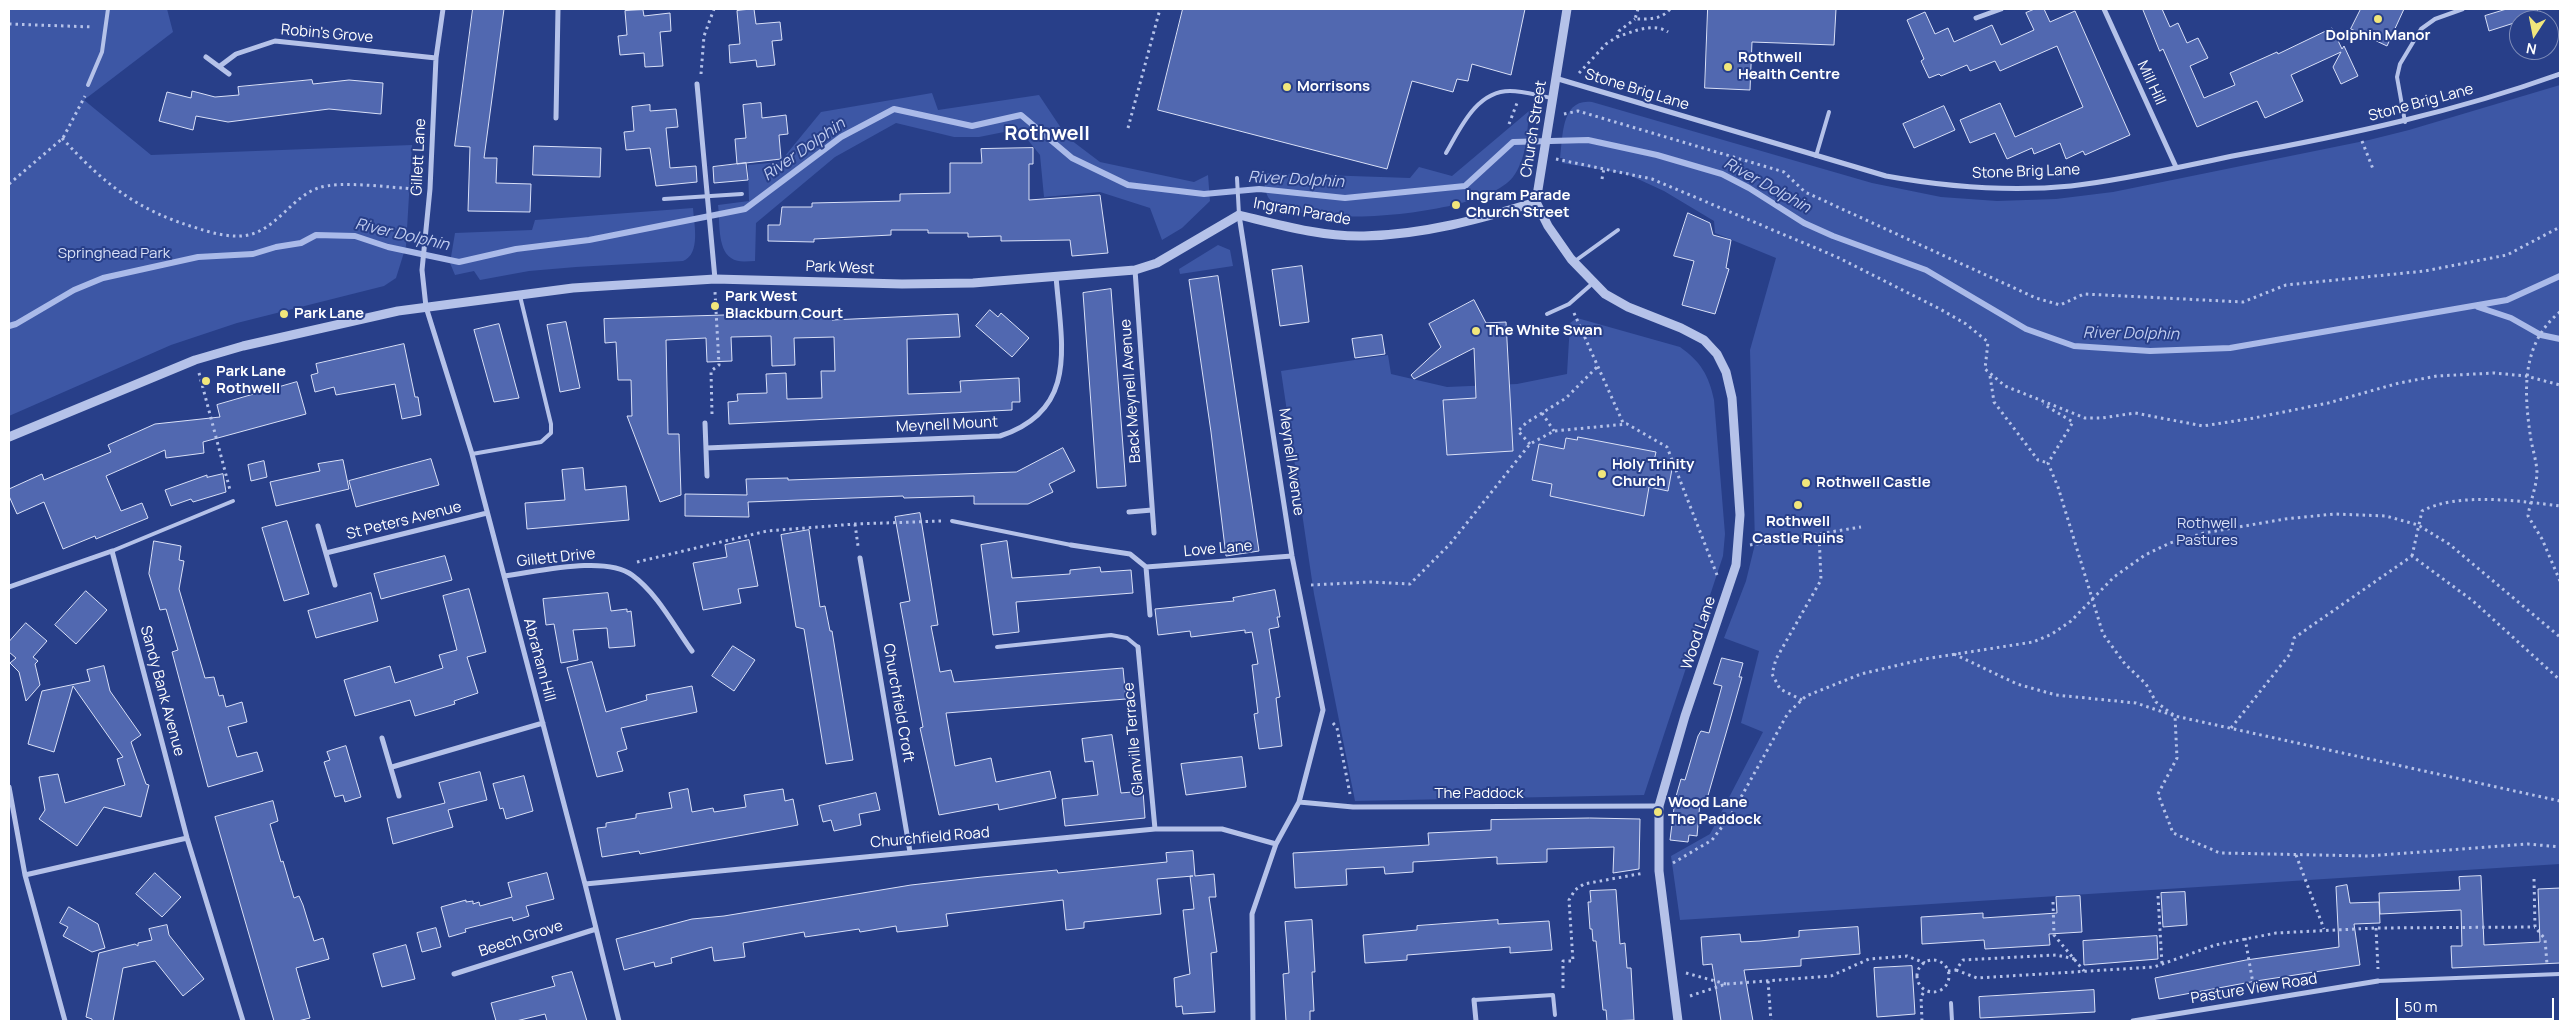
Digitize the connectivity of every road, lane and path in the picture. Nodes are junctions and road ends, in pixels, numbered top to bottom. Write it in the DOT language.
graph roads {
  1 [pos="108,9"];
  2 [pos="444,9"];
  3 [pos="558,9"];
  4 [pos="714,9"];
  5 [pos="1160,9"];
  6 [pos="1567,9"];
  7 [pos="1638,9"];
  8 [pos="1670,9"];
  9 [pos="2001,9"];
  10 [pos="2104,9"];
  11 [pos="2463,9"];
  12 [pos="1976,18"];
  13 [pos="1635,19"];
  14 [pos="9,24"];
  15 [pos="106,30"];
  16 [pos="1668,32"];
  17 [pos="1617,37"];
  18 [pos="206,57"];
  19 [pos="436,58"];
  20 [pos="220,66"];
  21 [pos="229,74"];
  22 [pos="2560,74"];
  23 [pos="1555,78"];
  24 [pos="1570,83"];
  25 [pos="698,84"];
  26 [pos="88,86"];
  27 [pos="1523,93"];
  28 [pos="1552,98"];
  29 [pos="1829,112"];
  30 [pos="1549,117"];
  31 [pos="556,118"];
  32 [pos="2405,122"];
  33 [pos="1509,124"];
  34 [pos="1128,128"];
  35 [pos="2359,133"];
  36 [pos="62,138"];
  37 [pos="1446,153"];
  38 [pos="1816,156"];
  39 [pos="1544,157"];
  40 [pos="2176,167"];
  41 [pos="1604,168"];
  42 [pos="2373,169"];
  43 [pos="1237,178"];
  44 [pos="1602,179"];
  45 [pos="9,184"];
  46 [pos="430,189"];
  47 [pos="742,194"];
  48 [pos="707,196"];
  49 [pos="664,199"];
  50 [pos="1536,202"];
  51 [pos="1239,215"];
  52 [pos="2560,227"];
  53 [pos="1618,230"];
  54 [pos="1573,262"];
  55 [pos="1135,270"];
  56 [pos="1056,276"];
  57 [pos="714,279"];
  58 [pos="1593,283"];
  59 [pos="520,294"];
  60 [pos="1569,304"];
  61 [pos="426,307"];
  62 [pos="2560,312"];
  63 [pos="1547,314"];
  64 [pos="195,360"];
  65 [pos="1598,366"];
  66 [pos="1990,376"];
  67 [pos="2526,376"];
  68 [pos="2560,385"];
  69 [pos="2038,401"];
  70 [pos="1542,413"];
  71 [pos="705,423"];
  72 [pos="1624,424"];
  73 [pos="1554,430"];
  74 [pos="9,437"];
  75 [pos="1530,444"];
  76 [pos="706,448"];
  77 [pos="472,454"];
  78 [pos="2048,462"];
  79 [pos="707,476"];
  80 [pos="233,500"];
  81 [pos="2530,503"];
  82 [pos="2560,506"];
  83 [pos="1152,510"];
  84 [pos="1129,512"];
  85 [pos="487,513"];
  86 [pos="952,521"];
  87 [pos="855,524"];
  88 [pos="318,526"];
  89 [pos="2418,526"];
  90 [pos="1861,527"];
  91 [pos="1154,533"];
  92 [pos="1819,533"];
  93 [pos="1071,544"];
  94 [pos="1739,546"];
  95 [pos="112,551"];
  96 [pos="326,553"];
  97 [pos="1292,556"];
  98 [pos="2412,556"];
  99 [pos="860,558"];
  100 [pos="1146,567"];
  101 [pos="620,568"];
  102 [pos="504,576"];
  103 [pos="1718,579"];
  104 [pos="2560,581"];
  105 [pos="335,584"];
  106 [pos="1297,585"];
  107 [pos="9,587"];
  108 [pos="2093,602"];
  109 [pos="1150,615"];
  110 [pos="2560,637"];
  111 [pos="997,647"];
  112 [pos="1138,647"];
  113 [pos="692,651"];
  114 [pos="1954,654"];
  115 [pos="2560,680"];
  116 [pos="1802,700"];
  117 [pos="1323,710"];
  118 [pos="2175,716"];
  119 [pos="543,723"];
  120 [pos="2231,728"];
  121 [pos="382,738"];
  122 [pos="392,767"];
  123 [pos="9,787"];
  124 [pos="399,796"];
  125 [pos="2560,801"];
  126 [pos="1299,802"];
  127 [pos="1659,806"];
  128 [pos="1353,807"];
  129 [pos="1155,829"];
  130 [pos="187,838"];
  131 [pos="1276,844"];
  132 [pos="2560,847"];
  133 [pos="910,852"];
  134 [pos="2296,855"];
  135 [pos="1659,871"];
  136 [pos="25,875"];
  137 [pos="2534,879"];
  138 [pos="585,884"];
  139 [pos="2158,896"];
  140 [pos="2053,902"];
  141 [pos="2536,927"];
  142 [pos="2376,928"];
  143 [pos="596,929"];
  144 [pos="2324,929"];
  145 [pos="2245,938"];
  146 [pos="2075,959"];
  147 [pos="1925,963"];
  148 [pos="2162,964"];
  149 [pos="1672,969"];
  150 [pos="1956,970"];
  151 [pos="2084,971"];
  152 [pos="1948,972"];
  153 [pos="454,974"];
  154 [pos="2560,974"];
  155 [pos="2547,975"];
  156 [pos="1768,980"];
  157 [pos="2378,981"];
  158 [pos="1726,984"];
  159 [pos="1924,990"];
  160 [pos="1553,995"];
  161 [pos="1474,1000"];
  162 [pos="1676,1000"];
  163 [pos="2256,1001"];
  164 [pos="1951,1003"];
  165 [pos="1555,1015"];
  166 [pos="65,1021"];
  167 [pos="243,1021"];
  168 [pos="619,1021"];
  169 [pos="1253,1021"];
  170 [pos="1476,1021"];
  171 [pos="1678,1021"];
  172 [pos="1771,1021"];
  173 [pos="1922,1021"];
  174 [pos="1952,1021"];
  175 [pos="2133,1021"];
  1 -- 15 [label="lane"];
  2 -- 19 [label="street, Gillett Lane"];
  3 -- 31 [label="street"];
  4 -- 25 [label="path"];
  5 -- 34 [label="path"];
  6 -- 23 [label="street, Church Street"];
  7 -- 13 [label="path"];
  8 -- 13 [label="path"];
  9 -- 12 [label="street"];
  10 -- 40 [label="street, Mill Hill"];
  11 -- 32 [label="lane"];
  13 -- 17 [label="path"];
  14 -- 15 [label="path"];
  15 -- 26 [label="lane"];
  16 -- 17 [label="path"];
  17 -- 24 [label="path"];
  18 -- 20 [label="street"];
  19 -- 20 [label="street, Robin's Grove"];
  19 -- 46 [label="street, Gillett Lane"];
  20 -- 21 [label="street"];
  22 -- 32 [label="street, Stone Brig Lane"];
  23 -- 24 [label="street, Stone Brig Lane"];
  23 -- 28 [label="street, Church Street"];
  24 -- 38 [label="street, Stone Brig Lane"];
  25 -- 48 [label="street"];
  26 -- 36 [label="path"];
  27 -- 28 [label="lane"];
  27 -- 33 [label="path"];
  27 -- 37 [label="lane"];
  28 -- 30 [label="street, Church Street"];
  29 -- 38 [label="lane"];
  30 -- 39 [label="street, Church Street"];
  30 -- 52 [label="path"];
  32 -- 35 [label="street, Stone Brig Lane"];
  35 -- 40 [label="street, Stone Brig Lane"];
  35 -- 42 [label="path"];
  36 -- 45 [label="path"];
  36 -- 46 [label="path"];
  38 -- 40 [label="street, Stone Brig Lane"];
  39 -- 41 [label="path"];
  39 -- 50 [label="street, Church Street"];
  41 -- 44 [label="path"];
  41 -- 66 [label="path"];
  43 -- 51 [label="lane"];
  46 -- 61 [label="street, Gillett Lane"];
  47 -- 48 [label="lane"];
  48 -- 49 [label="lane"];
  48 -- 57 [label="street"];
  50 -- 51 [label="street, Ingram Parade"];
  50 -- 54 [label="street"];
  51 -- 55 [label="street, Park West"];
  51 -- 97 [label="street, Meynell Avenue"];
  53 -- 54 [label="lane"];
  54 -- 58 [label="street"];
  55 -- 56 [label="street, Park West"];
  55 -- 83 [label="street, Back Meynell Avenue"];
  56 -- 57 [label="street, Park West"];
  56 -- 76 [label="street, Meynell Mount"];
  57 -- 59 [label="street, Park West"];
  57 -- 71 [label="path"];
  58 -- 60 [label="lane"];
  58 -- 94 [label="street, Wood Lane"];
  59 -- 61 [label="street, Park West"];
  59 -- 77 [label="lane"];
  60 -- 63 [label="lane"];
  60 -- 65 [label="path"];
  61 -- 64 [label="street"];
  61 -- 77 [label="street, Abraham Hill"];
  62 -- 67 [label="path"];
  64 -- 74 [label="street"];
  64 -- 80 [label="path"];
  65 -- 70 [label="path"];
  65 -- 72 [label="path"];
  66 -- 69 [label="path"];
  66 -- 78 [label="path"];
  67 -- 68 [label="path"];
  67 -- 69 [label="path"];
  67 -- 81 [label="path"];
  69 -- 78 [label="path"];
  70 -- 73 [label="path"];
  70 -- 75 [label="path"];
  71 -- 76 [label="street"];
  72 -- 73 [label="path"];
  72 -- 103 [label="path"];
  73 -- 75 [label="path"];
  75 -- 106 [label="path"];
  76 -- 79 [label="street"];
  77 -- 85 [label="street, Abraham Hill"];
  78 -- 108 [label="path"];
  80 -- 95 [label="lane"];
  81 -- 82 [label="path"];
  81 -- 89 [label="path"];
  81 -- 104 [label="path"];
  83 -- 84 [label="street"];
  83 -- 91 [label="street, Back Meynell Avenue"];
  85 -- 96 [label="street, St Peters Avenue"];
  85 -- 102 [label="street, Abraham Hill"];
  86 -- 87 [label="path"];
  86 -- 93 [label="lane"];
  87 -- 99 [label="path"];
  87 -- 101 [label="path"];
  88 -- 96 [label="street"];
  89 -- 98 [label="path"];
  89 -- 108 [label="path"];
  89 -- 110 [label="path"];
  90 -- 92 [label="path"];
  92 -- 94 [label="path"];
  92 -- 116 [label="path"];
  93 -- 100 [label="street"];
  94 -- 127 [label="street, Wood Lane"];
  95 -- 107 [label="street"];
  95 -- 130 [label="street, Sandy Bank Avenue"];
  96 -- 105 [label="street"];
  97 -- 100 [label="street, Love Lane"];
  97 -- 106 [label="street, Meynell Avenue"];
  98 -- 115 [label="path"];
  98 -- 120 [label="path"];
  99 -- 133 [label="street, Churchfield Croft"];
  100 -- 109 [label="street"];
  101 -- 102 [label="street, Gillett Drive"];
  101 -- 113 [label="street, Gillett Drive"];
  102 -- 119 [label="street, Abraham Hill"];
  106 -- 117 [label="street, Meynell Avenue"];
  108 -- 114 [label="path"];
  108 -- 118 [label="path"];
  111 -- 112 [label="lane"];
  112 -- 129 [label="street, Glanville Terrace"];
  114 -- 116 [label="path"];
  114 -- 118 [label="path"];
  116 -- 135 [label="path"];
  117 -- 126 [label="street, Meynell Avenue"];
  117 -- 128 [label="path"];
  118 -- 120 [label="path"];
  118 -- 134 [label="path"];
  119 -- 122 [label="street"];
  119 -- 138 [label="street, Abraham Hill"];
  120 -- 125 [label="path"];
  121 -- 122 [label="street"];
  122 -- 124 [label="street"];
  123 -- 136 [label="street"];
  126 -- 128 [label="street, The Paddock"];
  126 -- 131 [label="street, Meynell Avenue"];
  127 -- 128 [label="street, The Paddock"];
  127 -- 135 [label="street, Wood Lane"];
  129 -- 131 [label="street, Churchfield Road"];
  129 -- 133 [label="street, Churchfield Road"];
  130 -- 136 [label="street"];
  130 -- 167 [label="street, Sandy Bank Avenue"];
  131 -- 169 [label="street, Meynell Avenue"];
  132 -- 134 [label="path"];
  133 -- 138 [label="street, Churchfield Road"];
  134 -- 144 [label="path"];
  135 -- 149 [label="street, Wood Lane"];
  135 -- 160 [label="path"];
  136 -- 166 [label="street"];
  137 -- 141 [label="path"];
  138 -- 143 [label="street, Abraham Hill"];
  139 -- 148 [label="path"];
  140 -- 146 [label="path"];
  141 -- 142 [label="path"];
  141 -- 155 [label="path"];
  142 -- 144 [label="path"];
  142 -- 157 [label="path"];
  143 -- 153 [label="street, Beech Grove"];
  143 -- 168 [label="street, Abraham Hill"];
  144 -- 145 [label="path"];
  145 -- 148 [label="path"];
  145 -- 163 [label="path"];
  146 -- 150 [label="path"];
  146 -- 151 [label="path"];
  147 -- 152 [label="path"];
  147 -- 156 [label="path"];
  147 -- 159 [label="path"];
  148 -- 151 [label="path"];
  149 -- 158 [label="path"];
  149 -- 162 [label="street, Wood Lane"];
  150 -- 151 [label="path"];
  150 -- 152 [label="path"];
  152 -- 159 [label="path"];
  154 -- 155 [label="lane"];
  155 -- 157 [label="lane"];
  156 -- 158 [label="path"];
  156 -- 172 [label="path"];
  157 -- 163 [label="street, Pasture View Road"];
  158 -- 162 [label="path"];
  159 -- 173 [label="path"];
  160 -- 161 [label="lane"];
  160 -- 165 [label="lane"];
  161 -- 170 [label="street"];
  162 -- 171 [label="street, Wood Lane"];
  163 -- 175 [label="street, Pasture View Road"];
  164 -- 174 [label="lane"];
}
